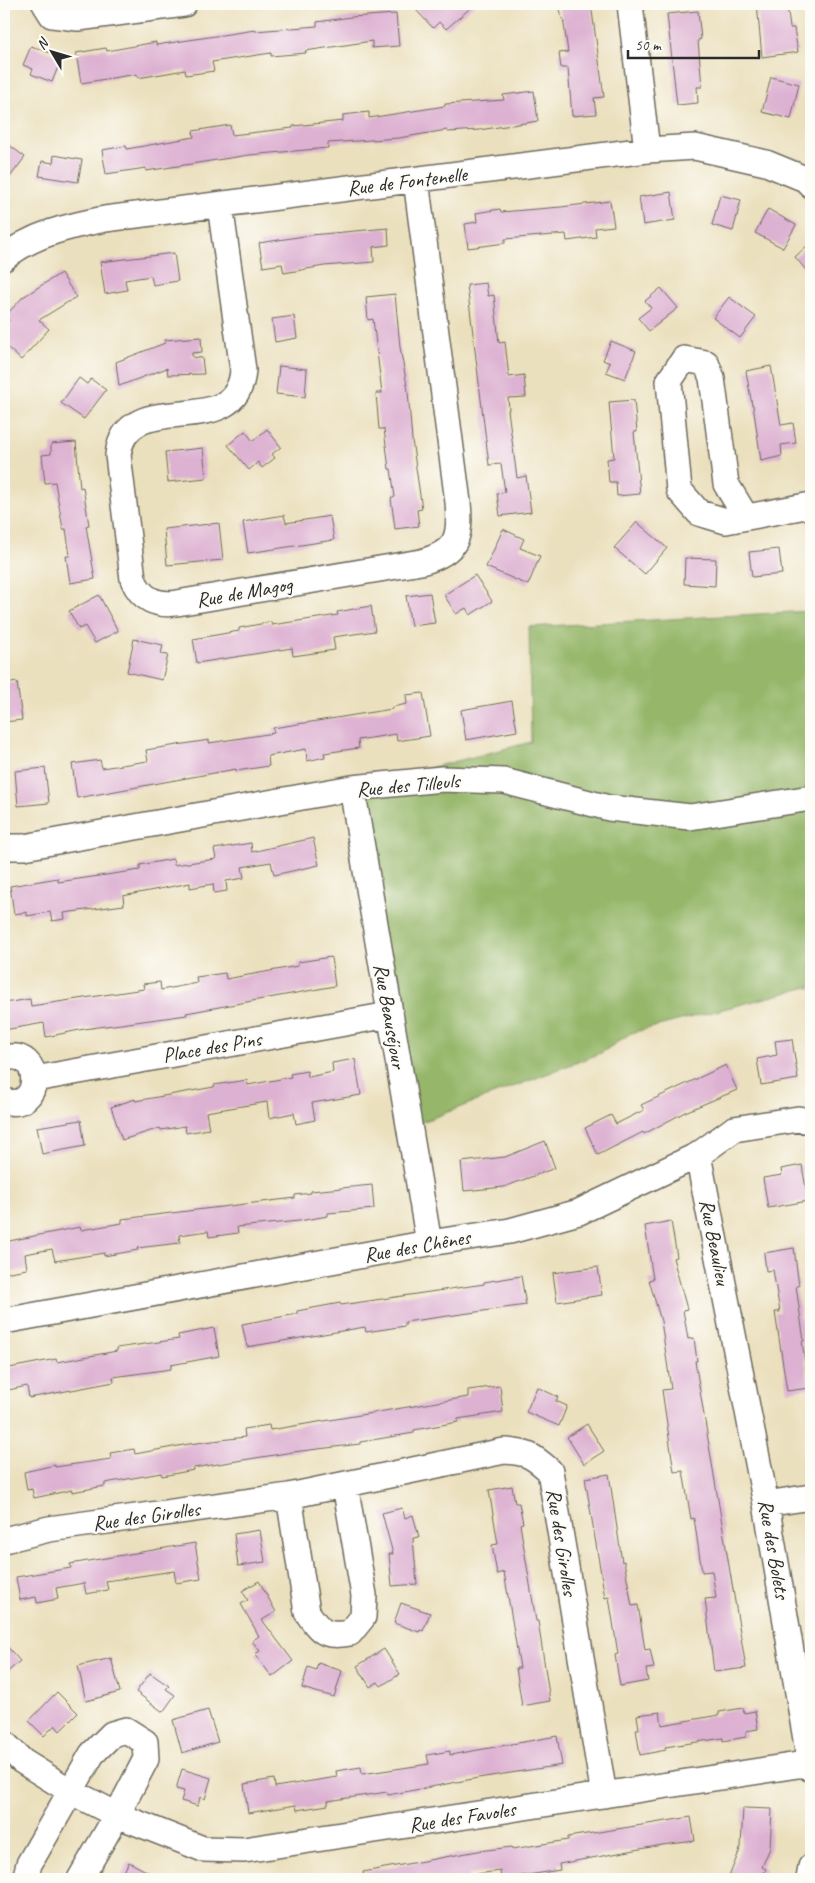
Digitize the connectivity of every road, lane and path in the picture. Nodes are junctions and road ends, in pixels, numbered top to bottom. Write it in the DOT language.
graph roads {
  1 [pos="45,4"];
  2 [pos="184,4"];
  3 [pos="630,4"];
  4 [pos="647,150"];
  5 [pos="809,177"];
  6 [pos="416,180"];
  7 [pos="220,205"];
  8 [pos="5,253"];
  9 [pos="811,505"];
  10 [pos="746,517"];
  11 [pos="352,788"];
  12 [pos="811,798"];
  13 [pos="4,847"];
  14 [pos="389,1015"];
  15 [pos="4,1058"];
  16 [pos="35,1079"];
  17 [pos="4,1101"];
  18 [pos="811,1120"];
  19 [pos="698,1155"];
  20 [pos="429,1243"];
  21 [pos="4,1321"];
  22 [pos="732,1329"];
  23 [pos="345,1485"];
  24 [pos="289,1496"];
  25 [pos="811,1497"];
  26 [pos="766,1504"];
  27 [pos="4,1540"];
  28 [pos="4,1743"];
  29 [pos="811,1763"];
  30 [pos="811,1769"];
  31 [pos="70,1791"];
  32 [pos="604,1795"];
  33 [pos="117,1815"];
  34 [pos="811,1867"];
  35 [pos="25,1879"];
  36 [pos="80,1879"];
  37 [pos="809,1879"];
  1 -- 2 [label="street"];
  3 -- 4 [label="street"];
  4 -- 5 [label="street, Rue de Fontenelle"];
  4 -- 6 [label="street, Rue de Fontenelle"];
  6 -- 7 [label="street, Rue de Fontenelle"];
  6 -- 7 [label="street, Rue de Magog"];
  7 -- 8 [label="street, Rue de Fontenelle"];
  9 -- 10 [label="street"];
  10 -- 10 [label="street"];
  11 -- 12 [label="street, Rue des Tilleuls"];
  11 -- 13 [label="street, Rue des Tilleuls"];
  11 -- 14 [label="street, Rue Beauséjour"];
  14 -- 16 [label="street, Place des Pins"];
  14 -- 20 [label="street, Rue Beauséjour"];
  15 -- 16 [label="street"];
  16 -- 17 [label="street"];
  18 -- 19 [label="street, Rue des Chênes"];
  19 -- 20 [label="street, Rue des Chênes"];
  19 -- 22 [label="street, Rue Beaulieu"];
  20 -- 21 [label="street, Rue des Chênes"];
  22 -- 26 [label="street, Rue des Bolets"];
  23 -- 24 [label="street, Rue des Girolles"];
  23 -- 24 [label="street"];
  23 -- 32 [label="street, Rue des Girolles"];
  24 -- 27 [label="street, Rue des Girolles"];
  25 -- 26 [label="street"];
  26 -- 29 [label="street, Rue des Bolets"];
  28 -- 31 [label="street, Rue des Favoles"];
  29 -- 30 [label="street, Rue des Bolets"];
  29 -- 32 [label="street, Rue des Favoles"];
  31 -- 33 [label="street, Rue des Favoles"];
  31 -- 33 [label="street"];
  31 -- 35 [label="street"];
  32 -- 33 [label="street, Rue des Favoles"];
  33 -- 36 [label="street"];
  34 -- 37 [label="street"];
}
